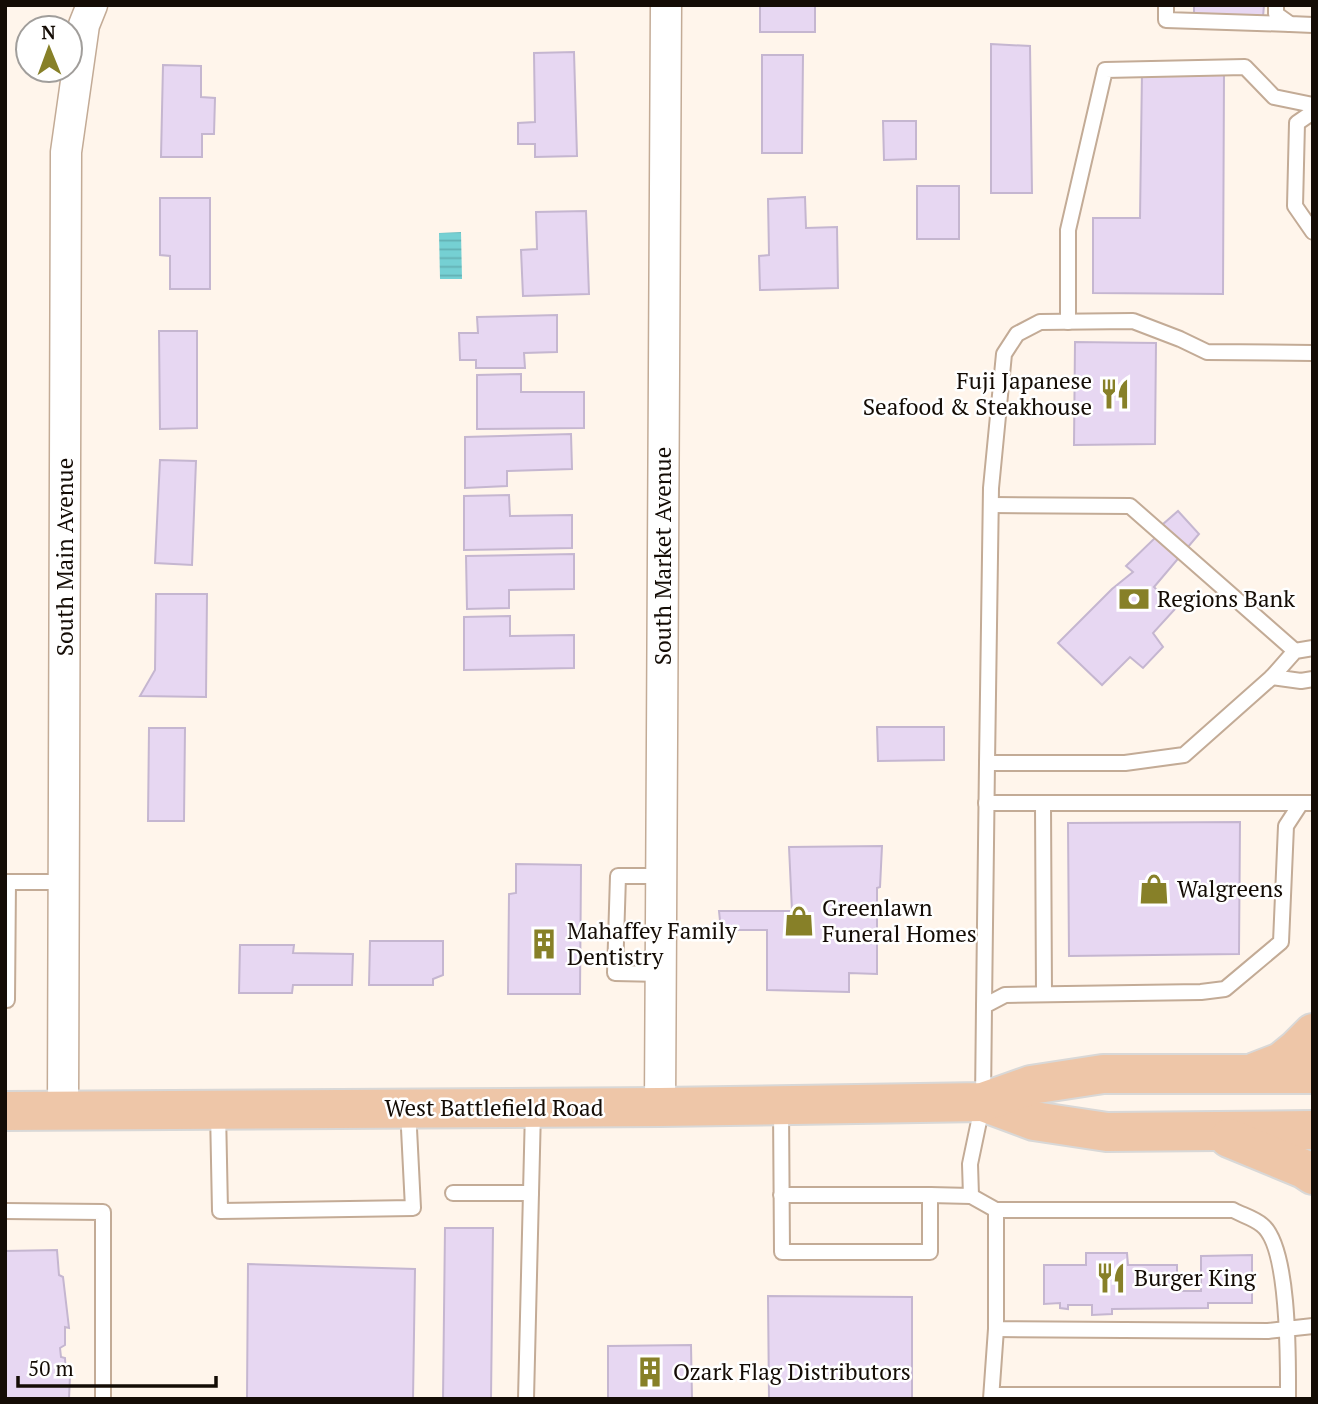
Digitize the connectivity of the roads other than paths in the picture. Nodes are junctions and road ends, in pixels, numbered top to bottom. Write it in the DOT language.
graph roads {
  1 [pos="92,5"];
  2 [pos="666,5"];
  3 [pos="1166,5"];
  4 [pos="1276,5"];
  5 [pos="1290,24"];
  6 [pos="1313,24"];
  7 [pos="1313,104"];
  8 [pos="1313,112"];
  9 [pos="1313,232"];
  10 [pos="1068,321"];
  11 [pos="1313,353"];
  12 [pos="990,505"];
  13 [pos="1313,648"];
  14 [pos="1295,651"];
  15 [pos="1272,677"];
  16 [pos="1313,679"];
  17 [pos="987,763"];
  18 [pos="986,803"];
  19 [pos="1307,803"];
  20 [pos="1043,804"];
  21 [pos="661,876"];
  22 [pos="6,882"];
  23 [pos="64,882"];
  24 [pos="660,974"];
  25 [pos="1044,994"];
  26 [pos="5,1000"];
  27 [pos="984,1006"];
  28 [pos="1313,1033"];
  29 [pos="1251,1074"];
  30 [pos="1313,1074"];
  31 [pos="983,1102"];
  32 [pos="781,1105"];
  33 [pos="660,1107"];
  34 [pos="533,1108"];
  35 [pos="408,1109"];
  36 [pos="218,1110"];
  37 [pos="5,1111"];
  38 [pos="63,1111"];
  39 [pos="1313,1130"];
  40 [pos="1211,1131"];
  41 [pos="1313,1175"];
  42 [pos="453,1193"];
  43 [pos="531,1193"];
  44 [pos="781,1195"];
  45 [pos="930,1195"];
  46 [pos="971,1196"];
  47 [pos="996,1210"];
  48 [pos="5,1211"];
  49 [pos="1313,1326"];
  50 [pos="996,1329"];
  51 [pos="1288,1329"];
  52 [pos="991,1397"];
  53 [pos="1288,1397"];
  54 [pos="103,1399"];
  55 [pos="526,1399"];
  1 -- 23 [label="street, South Main Avenue"];
  2 -- 21 [label="street, South Market Avenue"];
  3 -- 5 [label="lane"];
  4 -- 5 [label="lane"];
  5 -- 6 [label="lane"];
  7 -- 10 [label="lane"];
  8 -- 9 [label="lane"];
  10 -- 11 [label="lane"];
  10 -- 12 [label="lane"];
  12 -- 14 [label="lane"];
  12 -- 17 [label="lane"];
  13 -- 14 [label="lane"];
  14 -- 15 [label="lane"];
  15 -- 16 [label="lane"];
  15 -- 17 [label="lane"];
  17 -- 18 [label="lane"];
  18 -- 20 [label="lane"];
  18 -- 27 [label="lane"];
  19 -- 20 [label="lane"];
  19 -- 25 [label="lane"];
  20 -- 25 [label="lane"];
  21 -- 24 [label="street, South Market Avenue"];
  21 -- 24 [label="lane"];
  22 -- 23 [label="lane"];
  22 -- 26 [label="lane"];
  23 -- 38 [label="street, South Main Avenue"];
  24 -- 33 [label="street, South Market Avenue"];
  25 -- 27 [label="lane"];
  27 -- 31 [label="lane"];
  28 -- 29 [label="main road"];
  29 -- 30 [label="main road, West Battlefield Road"];
  29 -- 31 [label="main road, West Battlefield Road"];
  31 -- 32 [label="main road, West Battlefield Road"];
  31 -- 40 [label="main road, West Battlefield Road"];
  31 -- 46 [label="lane"];
  32 -- 33 [label="main road, West Battlefield Road"];
  32 -- 44 [label="lane"];
  33 -- 34 [label="main road, West Battlefield Road"];
  34 -- 35 [label="main road, West Battlefield Road"];
  34 -- 43 [label="lane"];
  35 -- 36 [label="main road, West Battlefield Road"];
  35 -- 36 [label="lane"];
  36 -- 38 [label="main road, West Battlefield Road"];
  37 -- 38 [label="main road, West Battlefield Road"];
  39 -- 40 [label="main road, West Battlefield Road"];
  40 -- 41 [label="main road"];
  42 -- 43 [label="lane"];
  43 -- 55 [label="lane"];
  44 -- 45 [label="lane"];
  44 -- 45 [label="lane"];
  45 -- 46 [label="lane"];
  46 -- 47 [label="lane"];
  47 -- 50 [label="lane"];
  47 -- 51 [label="lane"];
  48 -- 54 [label="lane"];
  49 -- 51 [label="lane"];
  50 -- 51 [label="lane"];
  50 -- 52 [label="lane"];
  51 -- 53 [label="lane"];
  52 -- 53 [label="lane"];
}
